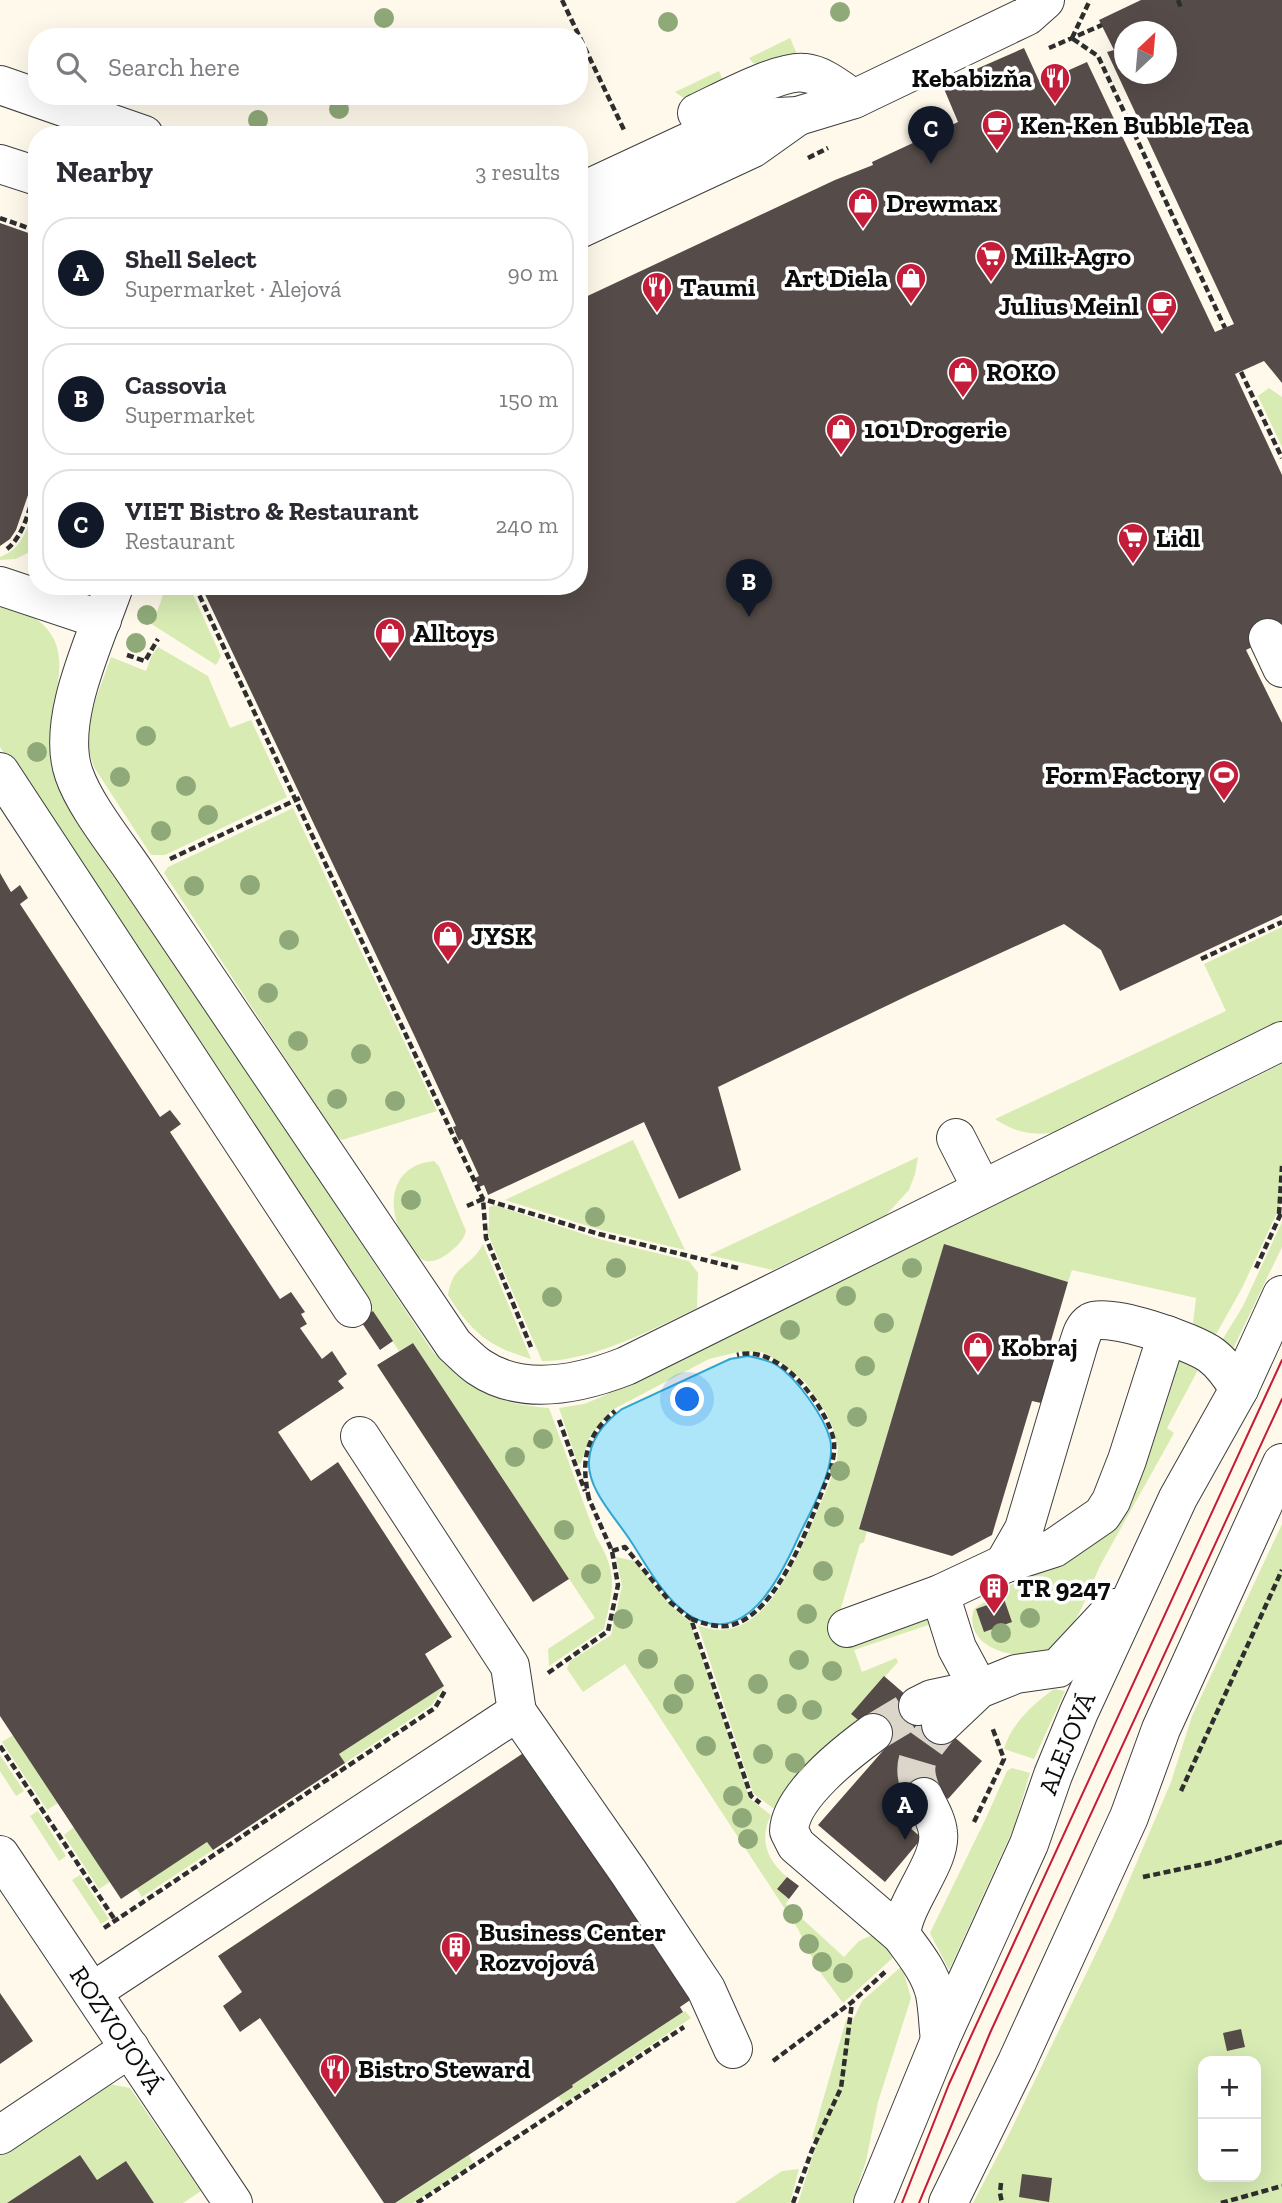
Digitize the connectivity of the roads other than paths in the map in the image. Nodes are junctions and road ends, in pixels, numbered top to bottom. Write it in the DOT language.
graph roads {
  1 [pos="1045,0"];
  2 [pos="0,85"];
  3 [pos="28,95"];
  4 [pos="854,99"];
  5 [pos="58,105"];
  6 [pos="798,116"];
  7 [pos="118,126"];
  8 [pos="588,160"];
  9 [pos="0,164"];
  10 [pos="28,173"];
  11 [pos="588,189"];
  12 [pos="588,225"];
  13 [pos="0,586"];
  14 [pos="28,590"];
  15 [pos="57,595"];
  16 [pos="108,603"];
  17 [pos="0,772"];
  18 [pos="1282,1041"];
  19 [pos="956,1138"];
  20 [pos="982,1189"];
  21 [pos="1282,1295"];
  22 [pos="352,1308"];
  23 [pos="1167,1335"];
  24 [pos="1239,1389"];
  25 [pos="360,1436"];
  26 [pos="1282,1463"];
  27 [pos="1004,1564"];
  28 [pos="1141,1577"];
  29 [pos="940,1594"];
  30 [pos="847,1628"];
  31 [pos="979,1689"];
  32 [pos="517,1712"];
  33 [pos="930,1716"];
  34 [pos="873,1733"];
  35 [pos="924,1797"];
  36 [pos="0,1855"];
  37 [pos="901,1935"];
  38 [pos="92,1992"];
  39 [pos="940,2040"];
  40 [pos="130,2048"];
  41 [pos="733,2049"];
  42 [pos="0,2134"];
  43 [pos="233,2203"];
  44 [pos="873,2203"];
  45 [pos="948,2203"];
  1 -- 4 [label="street"];
  2 -- 3 [label="street"];
  4 -- 6 [label="street"];
  4 -- 8 [label="street"];
  5 -- 7 [label="street"];
  6 -- 11 [label="street"];
  6 -- 12 [label="street"];
  9 -- 10 [label="street"];
  13 -- 14 [label="street"];
  15 -- 16 [label="street"];
  16 -- 20 [label="street"];
  17 -- 22 [label="street"];
  18 -- 20 [label="street"];
  19 -- 20 [label="street"];
  21 -- 24 [label="street, ALEJOVÁ"];
  23 -- 24 [label="street"];
  23 -- 27 [label="street"];
  23 -- 27 [label="street"];
  24 -- 28 [label="street, ALEJOVÁ"];
  25 -- 32 [label="street"];
  26 -- 45 [label="street"];
  27 -- 29 [label="street"];
  28 -- 31 [label="street"];
  28 -- 39 [label="street, ALEJOVÁ"];
  29 -- 30 [label="street"];
  29 -- 31 [label="street"];
  31 -- 33 [label="street"];
  32 -- 38 [label="street"];
  32 -- 41 [label="street"];
  34 -- 37 [label="street"];
  35 -- 37 [label="street"];
  36 -- 38 [label="street, ROZVOJOVÁ"];
  37 -- 39 [label="street"];
  38 -- 40 [label="street, ROZVOJOVÁ"];
  39 -- 44 [label="street, ALEJOVÁ"];
  40 -- 42 [label="street"];
  40 -- 43 [label="street, ROZVOJOVÁ"];
}
